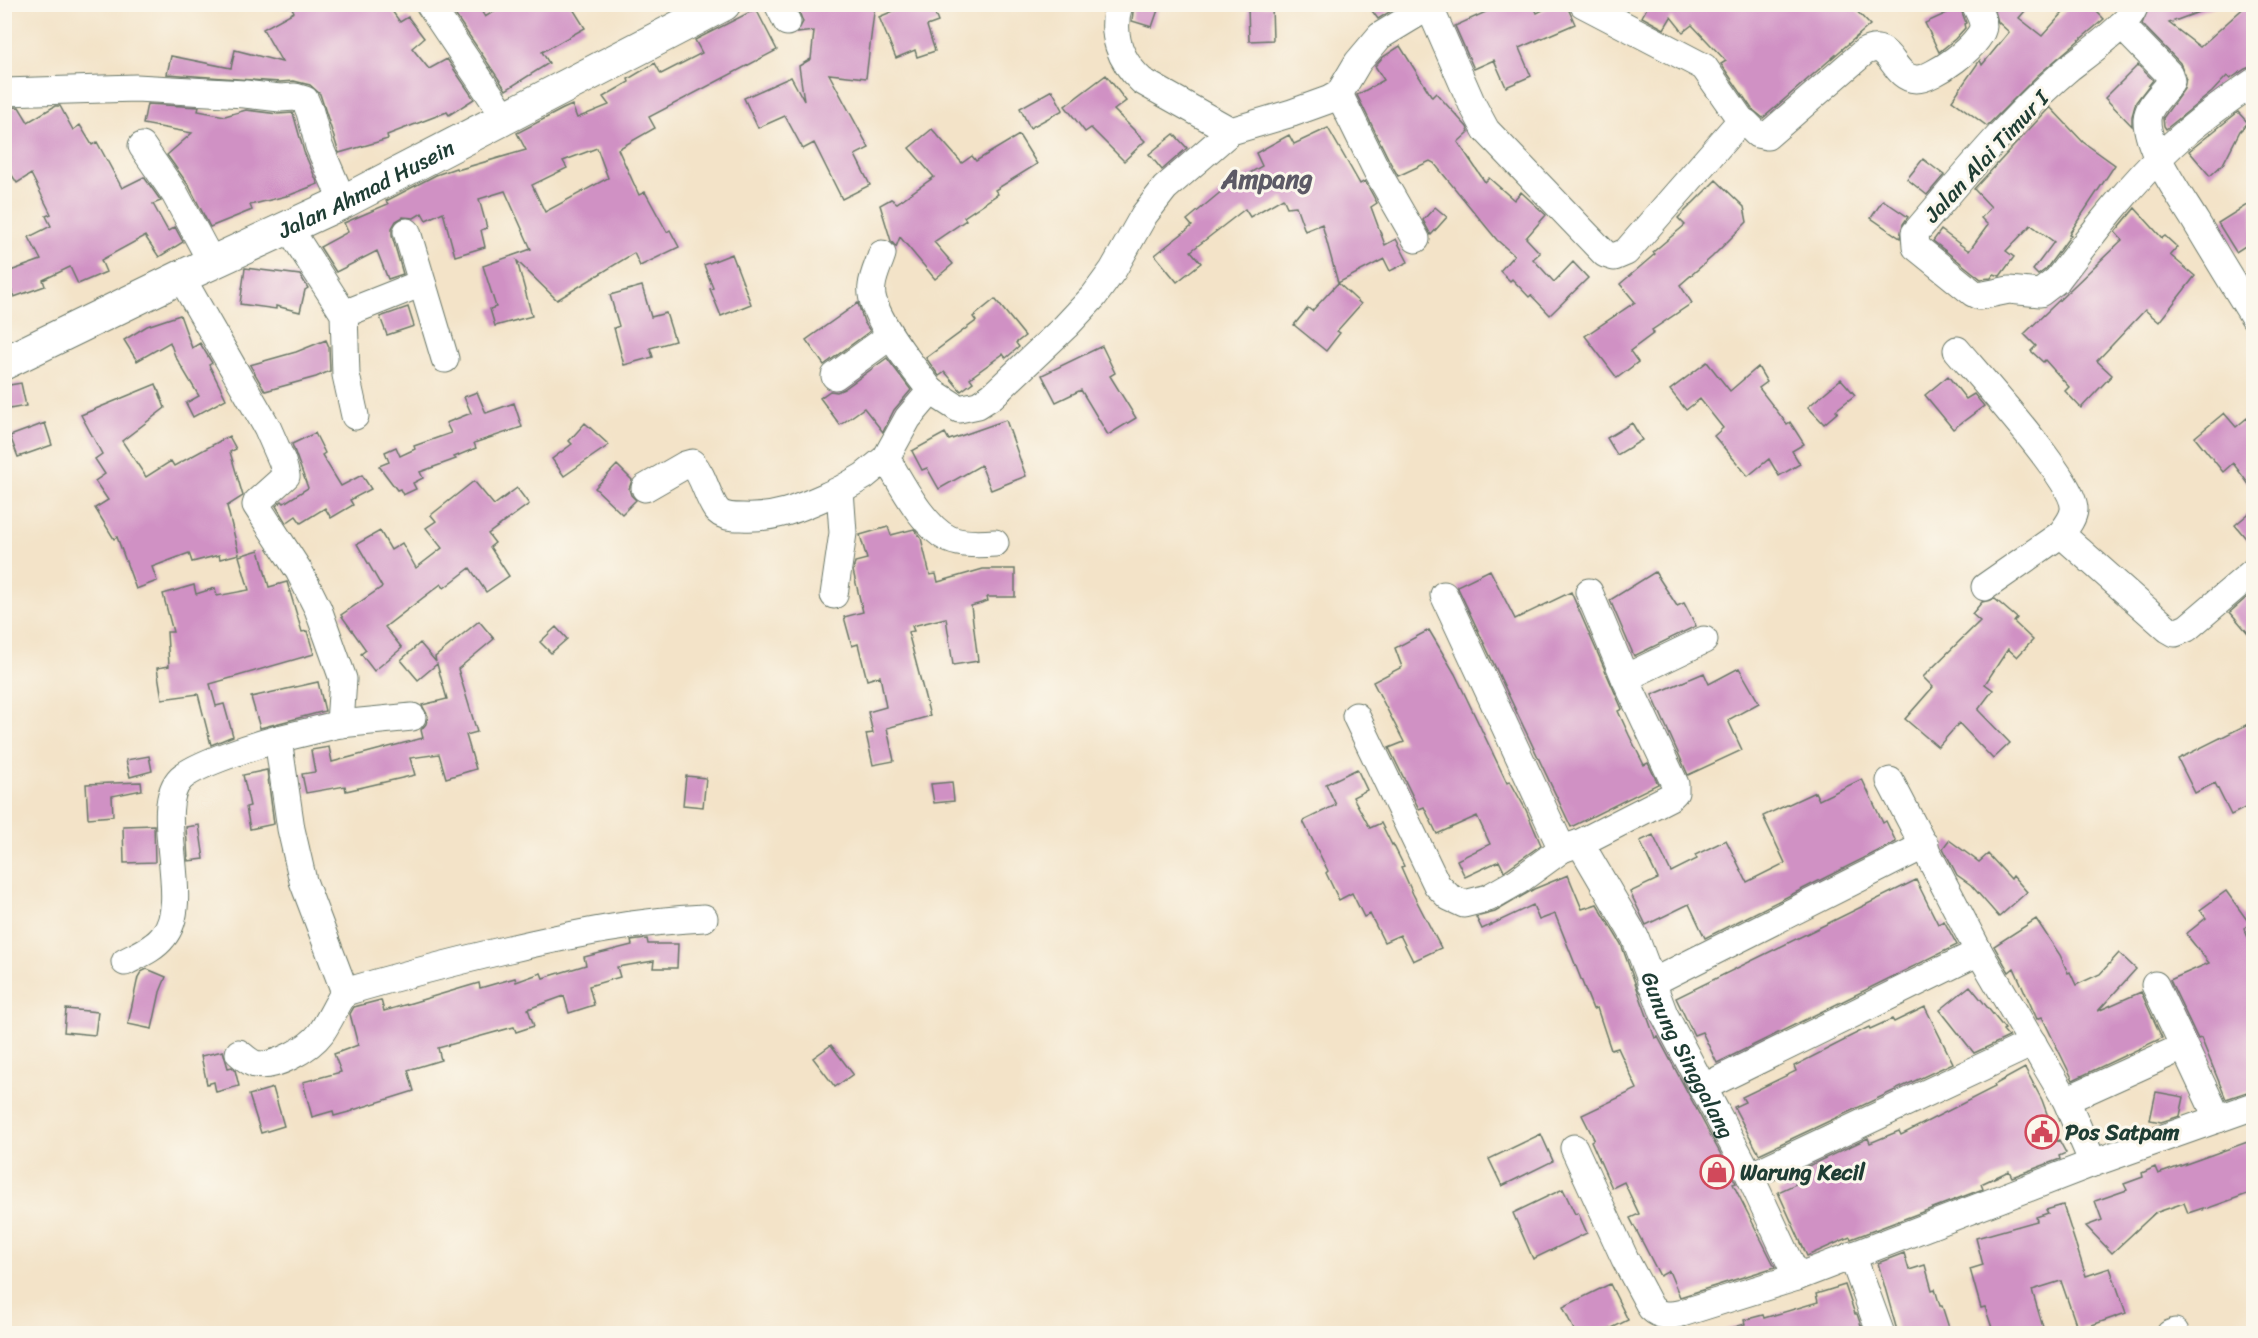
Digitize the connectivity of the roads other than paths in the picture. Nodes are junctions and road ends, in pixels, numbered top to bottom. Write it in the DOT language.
graph roads {
  1 [pos="429,4"];
  2 [pos="724,4"];
  3 [pos="1119,4"];
  4 [pos="1582,4"];
  5 [pos="1975,4"];
  6 [pos="1431,5"];
  7 [pos="2128,15"];
  8 [pos="2253,82"];
  9 [pos="4,92"];
  10 [pos="1339,94"];
  11 [pos="505,117"];
  12 [pos="1743,123"];
  13 [pos="1231,130"];
  14 [pos="142,146"];
  15 [pos="2158,159"];
  16 [pos="343,202"];
  17 [pos="289,228"];
  18 [pos="406,232"];
  19 [pos="1416,239"];
  20 [pos="882,254"];
  21 [pos="212,263"];
  22 [pos="181,277"];
  23 [pos="422,283"];
  24 [pos="344,314"];
  25 [pos="2253,317"];
  26 [pos="890,336"];
  27 [pos="1957,350"];
  28 [pos="445,360"];
  29 [pos="4,363"];
  30 [pos="835,376"];
  31 [pos="931,391"];
  32 [pos="354,416"];
  33 [pos="886,458"];
  34 [pos="645,488"];
  35 [pos="840,490"];
  36 [pos="2061,534"];
  37 [pos="995,543"];
  38 [pos="2253,572"];
  39 [pos="1985,587"];
  40 [pos="1589,592"];
  41 [pos="1444,595"];
  42 [pos="834,596"];
  43 [pos="1704,640"];
  44 [pos="1625,678"];
  45 [pos="1356,716"];
  46 [pos="412,717"];
  47 [pos="340,724"];
  48 [pos="278,739"];
  49 [pos="1890,781"];
  50 [pos="1924,845"];
  51 [pos="1571,846"];
  52 [pos="704,918"];
  53 [pos="1979,952"];
  54 [pos="125,962"];
  55 [pos="1651,983"];
  56 [pos="2155,985"];
  57 [pos="345,992"];
  58 [pos="2033,1043"];
  59 [pos="2183,1047"];
  60 [pos="239,1053"];
  61 [pos="1702,1089"];
  62 [pos="2066,1100"];
  63 [pos="2253,1106"];
  64 [pos="2218,1119"];
  65 [pos="1574,1148"];
  66 [pos="2093,1163"];
  67 [pos="1750,1176"];
  68 [pos="1852,1255"];
  69 [pos="1797,1277"];
  70 [pos="1881,1334"];
  1 -- 11 [label="street"];
  2 -- 11 [label="main road, Jalan Ahmad Husein"];
  3 -- 13 [label="street"];
  4 -- 12 [label="street"];
  5 -- 12 [label="street"];
  6 -- 10 [label="street"];
  6 -- 12 [label="street"];
  7 -- 15 [label="street, Jalan Alai Timur I"];
  7 -- 15 [label="street, Jalan Alai Timur I"];
  8 -- 15 [label="street, Jalan Alai Timur I"];
  9 -- 16 [label="street"];
  10 -- 13 [label="street"];
  10 -- 19 [label="street"];
  11 -- 16 [label="main road, Jalan Ahmad Husein"];
  13 -- 31 [label="street"];
  14 -- 21 [label="street"];
  15 -- 25 [label="street"];
  16 -- 17 [label="main road, Jalan Ahmad Husein"];
  17 -- 21 [label="main road, Jalan Ahmad Husein"];
  17 -- 24 [label="street"];
  18 -- 23 [label="street"];
  20 -- 26 [label="street"];
  21 -- 22 [label="main road, Jalan Ahmad Husein"];
  22 -- 29 [label="main road, Jalan Ahmad Husein"];
  22 -- 47 [label="street"];
  23 -- 24 [label="street"];
  23 -- 28 [label="street"];
  24 -- 32 [label="street"];
  26 -- 30 [label="street"];
  26 -- 31 [label="street"];
  27 -- 36 [label="street"];
  31 -- 33 [label="street"];
  33 -- 35 [label="street"];
  33 -- 37 [label="street"];
  34 -- 35 [label="street"];
  35 -- 42 [label="street"];
  36 -- 38 [label="street"];
  36 -- 39 [label="street"];
  40 -- 44 [label="street"];
  41 -- 51 [label="street, Gunung Singgalang"];
  43 -- 44 [label="street"];
  44 -- 51 [label="street"];
  45 -- 51 [label="street"];
  46 -- 47 [label="street"];
  47 -- 48 [label="street"];
  48 -- 54 [label="street"];
  48 -- 57 [label="street"];
  49 -- 50 [label="street"];
  50 -- 53 [label="street"];
  50 -- 55 [label="street"];
  51 -- 55 [label="street, Gunung Singgalang"];
  52 -- 57 [label="street"];
  53 -- 58 [label="street"];
  53 -- 61 [label="street"];
  55 -- 61 [label="street, Gunung Singgalang"];
  56 -- 59 [label="street"];
  57 -- 60 [label="street"];
  58 -- 62 [label="street"];
  58 -- 67 [label="street"];
  59 -- 62 [label="street"];
  59 -- 64 [label="street"];
  61 -- 67 [label="street, Gunung Singgalang"];
  62 -- 66 [label="street"];
  63 -- 64 [label="street"];
  64 -- 66 [label="street"];
  65 -- 69 [label="street"];
  66 -- 68 [label="street"];
  67 -- 69 [label="street, Gunung Singgalang"];
  68 -- 69 [label="street"];
  68 -- 70 [label="street"];
}
